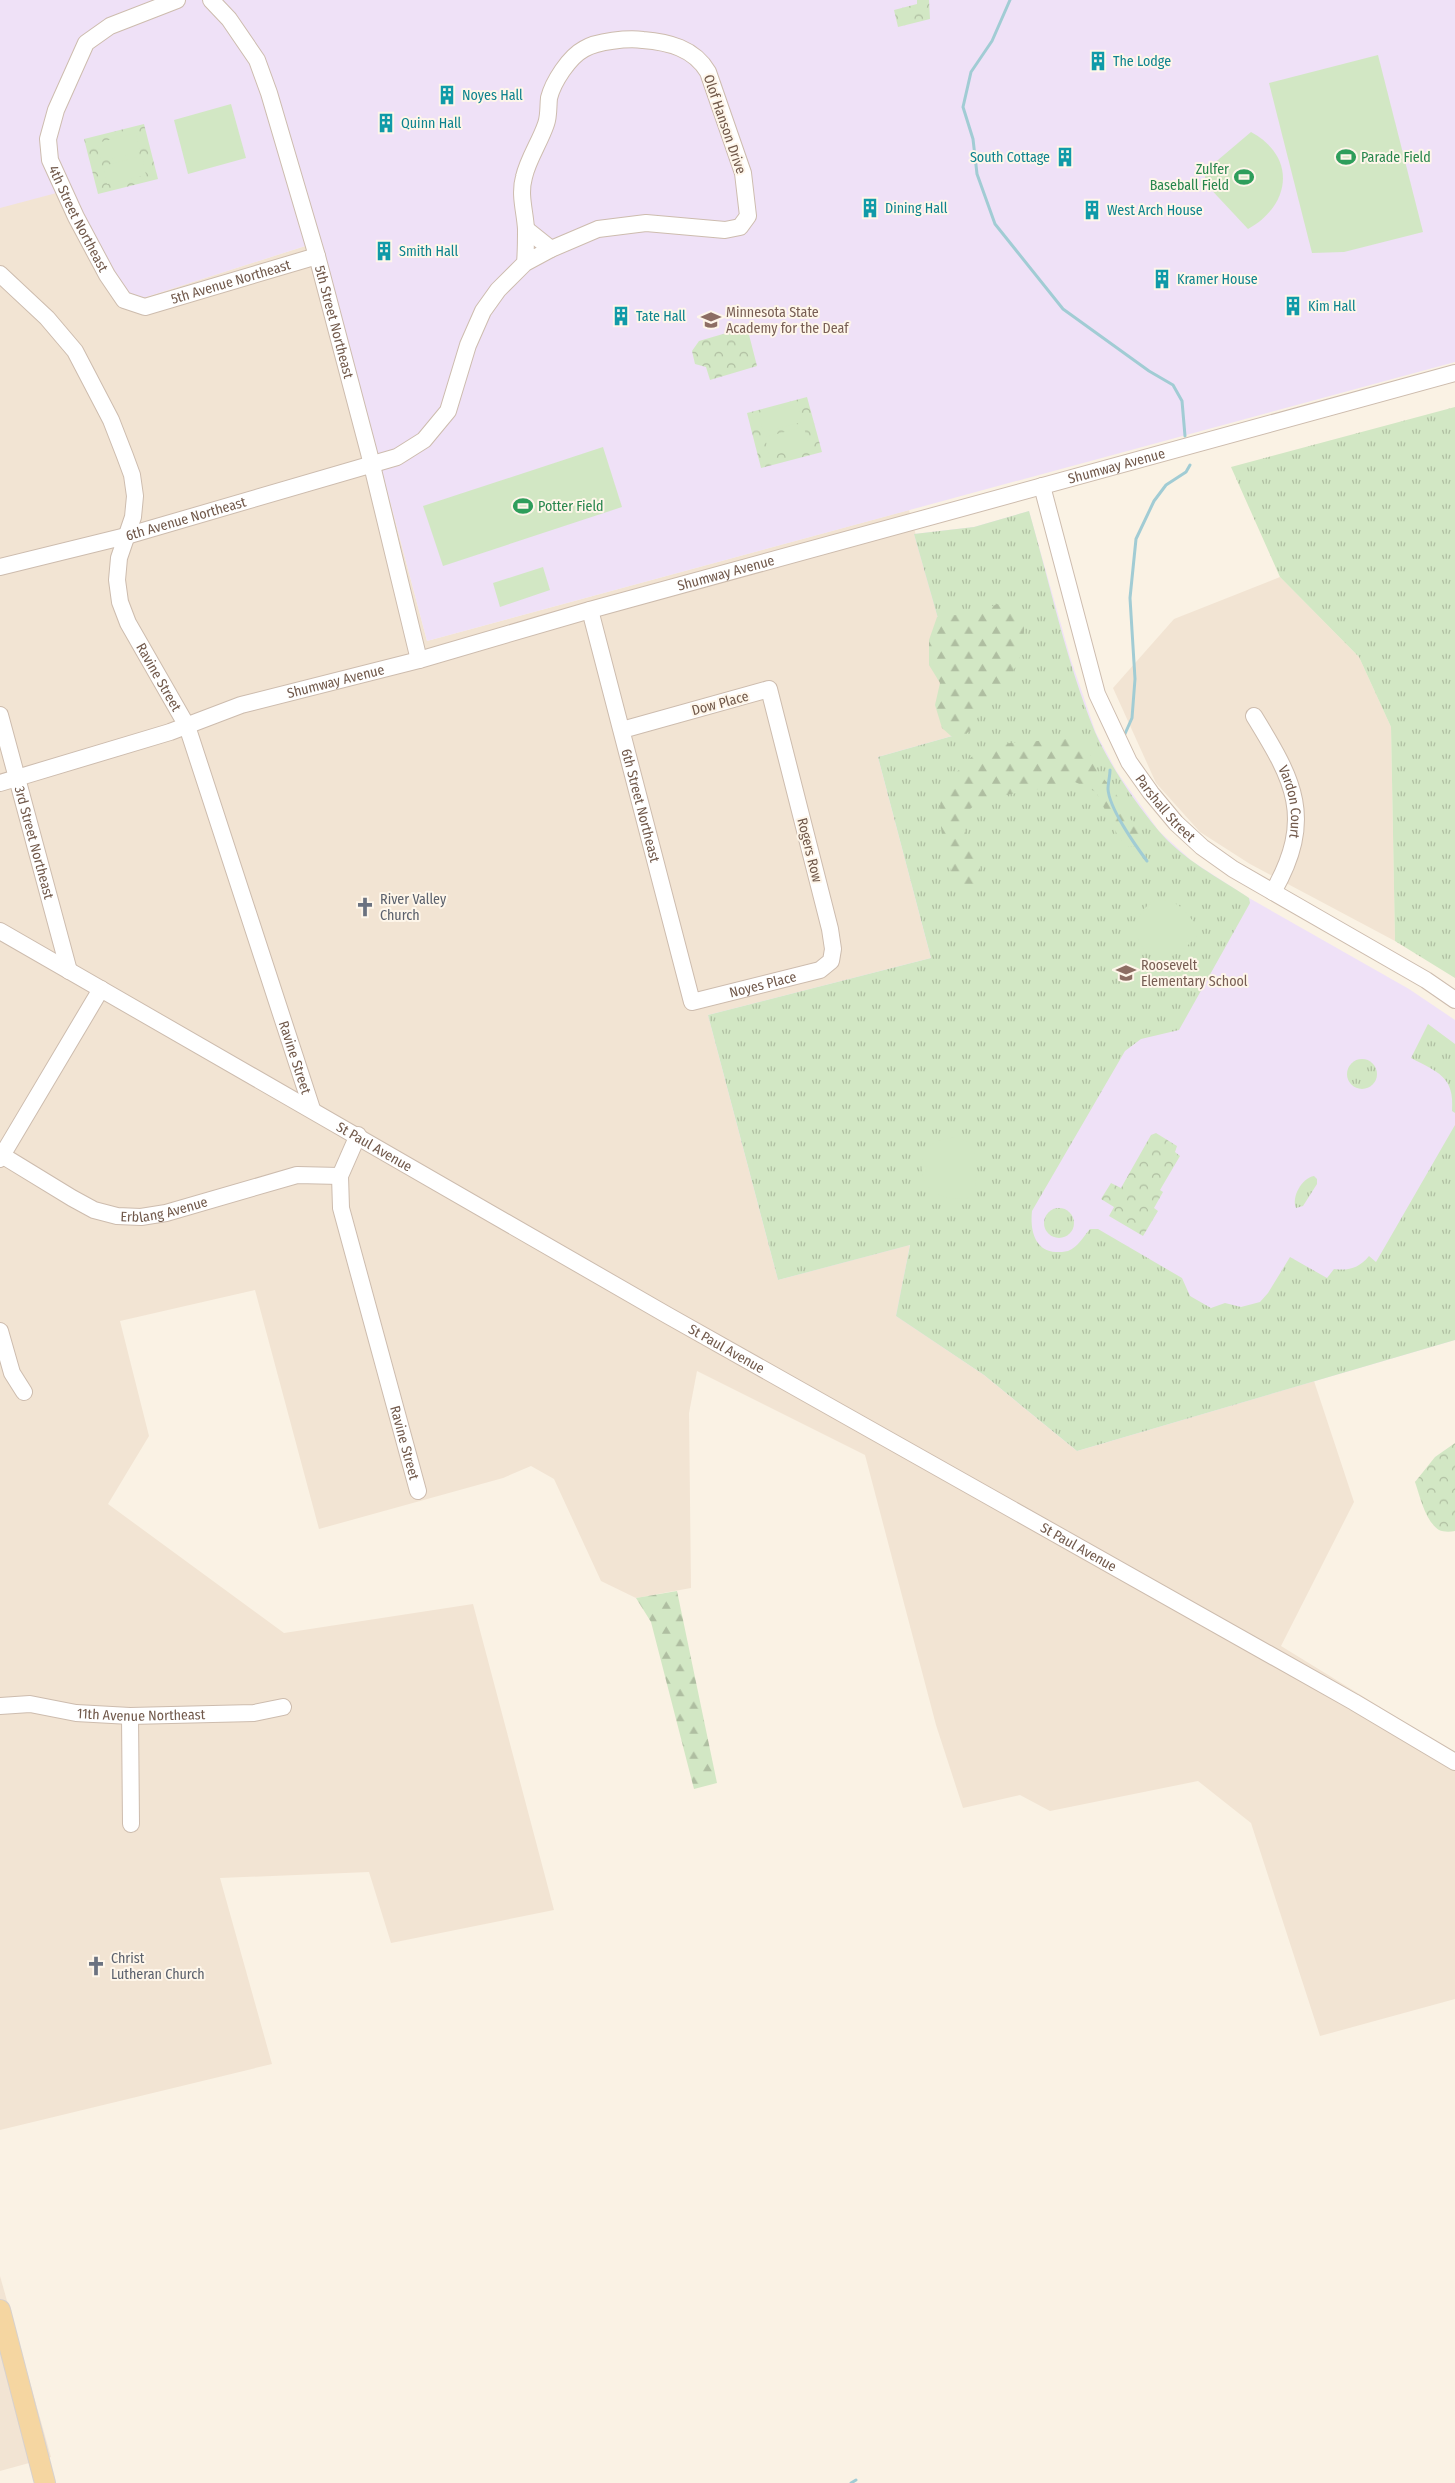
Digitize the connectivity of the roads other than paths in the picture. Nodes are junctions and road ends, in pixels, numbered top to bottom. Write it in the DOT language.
graph roads {
  1 [pos="177,0"];
  2 [pos="210,0"];
  3 [pos="526,228"];
  4 [pos="551,249"];
  5 [pos="317,256"];
  6 [pos="526,263"];
  7 [pos="0,274"];
  8 [pos="145,307"];
  9 [pos="1455,373"];
  10 [pos="372,466"];
  11 [pos="1042,486"];
  12 [pos="126,536"];
  13 [pos="0,567"];
  14 [pos="590,610"];
  15 [pos="419,660"];
  16 [pos="0,715"];
  17 [pos="1254,716"];
  18 [pos="187,726"];
  19 [pos="622,730"];
  20 [pos="782,740"];
  21 [pos="17,779"];
  22 [pos="0,783"];
  23 [pos="1273,892"];
  24 [pos="0,931"];
  25 [pos="831,961"];
  26 [pos="69,972"];
  27 [pos="100,989"];
  28 [pos="1455,1000"];
  29 [pos="692,1002"];
  30 [pos="312,1109"];
  31 [pos="358,1135"];
  32 [pos="1,1156"];
  33 [pos="340,1176"];
  34 [pos="0,1331"];
  35 [pos="24,1392"];
  36 [pos="418,1491"];
  37 [pos="0,1706"];
  38 [pos="283,1707"];
  39 [pos="130,1716"];
  40 [pos="1455,1762"];
  41 [pos="131,1824"];
  42 [pos="0,2310"];
  43 [pos="45,2483"];
  1 -- 8 [label="street, 4th Street Northeast"];
  2 -- 5 [label="street, 5th Street Northeast"];
  3 -- 4 [label="street"];
  3 -- 4 [label="street, Olof Hanson Drive"];
  3 -- 6 [label="street, Olof Hanson Drive"];
  4 -- 6 [label="street, Olof Hanson Drive"];
  5 -- 8 [label="street, 5th Avenue Northeast"];
  5 -- 10 [label="street, 5th Street Northeast"];
  6 -- 10 [label="street, Olof Hanson Drive"];
  7 -- 12 [label="street, Ravine Street"];
  9 -- 11 [label="street, Shumway Avenue"];
  10 -- 12 [label="street, 6th Avenue Northeast"];
  10 -- 15 [label="street, 5th Street Northeast"];
  11 -- 14 [label="street, Shumway Avenue"];
  11 -- 23 [label="street, Parshall Street"];
  12 -- 13 [label="street, 6th Avenue Northeast"];
  12 -- 18 [label="street, Ravine Street"];
  14 -- 15 [label="street, Shumway Avenue"];
  14 -- 19 [label="street, 6th Street Northeast"];
  15 -- 18 [label="street, Shumway Avenue"];
  16 -- 21 [label="street, 3rd Street Northeast"];
  17 -- 23 [label="street, Vardon Court"];
  18 -- 21 [label="street, Shumway Avenue"];
  18 -- 30 [label="street, Ravine Street"];
  19 -- 20 [label="street, Dow Place"];
  19 -- 29 [label="street, 6th Street Northeast"];
  20 -- 25 [label="street, Rogers Row"];
  21 -- 22 [label="street, Shumway Avenue"];
  21 -- 26 [label="street, 3rd Street Northeast"];
  23 -- 28 [label="street, Parshall Street"];
  24 -- 26 [label="street, St Paul Avenue"];
  25 -- 29 [label="street, Noyes Place"];
  26 -- 27 [label="street, St Paul Avenue"];
  27 -- 30 [label="street, St Paul Avenue"];
  27 -- 32 [label="street"];
  30 -- 31 [label="street, St Paul Avenue"];
  31 -- 33 [label="street, Ravine Street"];
  31 -- 40 [label="street, St Paul Avenue"];
  32 -- 33 [label="street, Erblang Avenue"];
  33 -- 36 [label="street, Ravine Street"];
  34 -- 35 [label="street"];
  37 -- 39 [label="street, 11th Avenue Northeast"];
  38 -- 39 [label="street, 11th Avenue Northeast"];
  39 -- 41 [label="street"];
  42 -- 43 [label="main road"];
}
